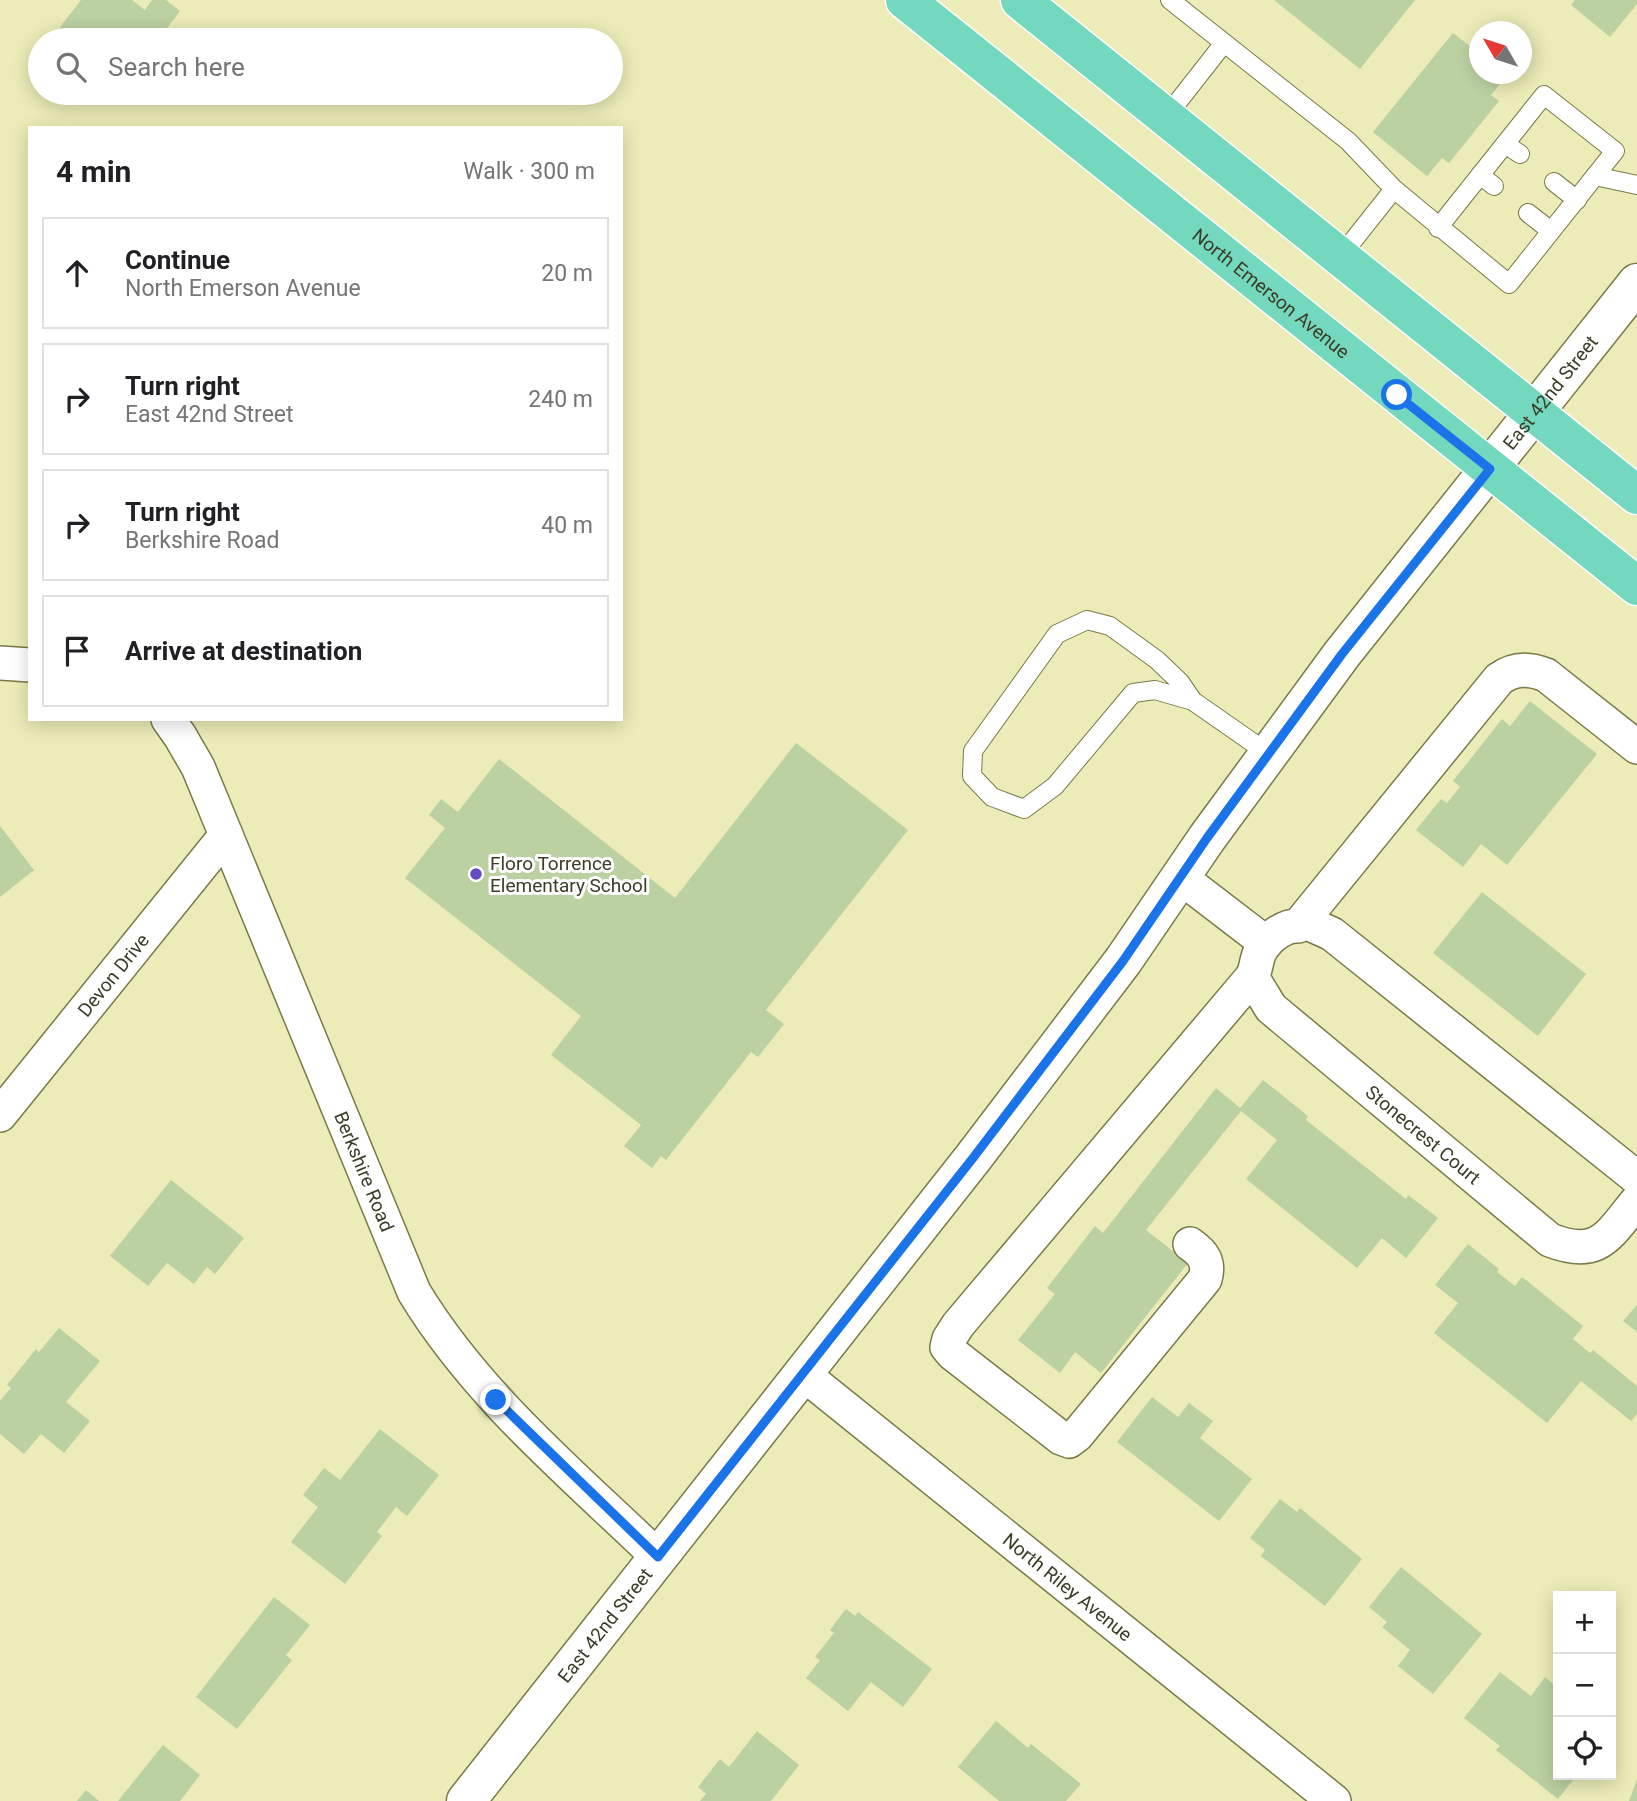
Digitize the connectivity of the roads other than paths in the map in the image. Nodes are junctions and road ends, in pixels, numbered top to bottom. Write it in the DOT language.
graph roads {
  1 [pos="1020,0"];
  2 [pos="1170,0"];
  3 [pos="922,5"];
  4 [pos="1224,43"];
  5 [pos="1166,117"];
  6 [pos="1595,176"];
  7 [pos="1555,182"];
  8 [pos="1637,185"];
  9 [pos="1394,190"];
  10 [pos="1577,200"];
  11 [pos="1528,213"];
  12 [pos="1438,228"];
  13 [pos="1551,231"];
  14 [pos="1340,257"];
  15 [pos="1637,283"];
  16 [pos="1534,413"];
  17 [pos="1490,469"];
  18 [pos="1637,495"];
  19 [pos="1637,586"];
  20 [pos="0,663"];
  21 [pos="28,664"];
  22 [pos="1193,701"];
  23 [pos="169,721"];
  24 [pos="1637,747"];
  25 [pos="1269,754"];
  26 [pos="226,835"];
  27 [pos="1180,877"];
  28 [pos="1303,921"];
  29 [pos="1266,943"];
  30 [pos="1252,977"];
  31 [pos="0,1115"];
  32 [pos="1637,1178"];
  33 [pos="1637,1201"];
  34 [pos="1190,1244"];
  35 [pos="802,1373"];
  36 [pos="658,1557"];
  37 [pos="466,1801"];
  38 [pos="1334,1801"];
  1 -- 5 [label="main road"];
  2 -- 4 [label="lane"];
  3 -- 17 [label="main road, North Emerson Avenue"];
  4 -- 5 [label="lane"];
  4 -- 9 [label="lane"];
  5 -- 14 [label="main road"];
  6 -- 8 [label="lane"];
  6 -- 10 [label="lane"];
  6 -- 12 [label="lane"];
  7 -- 10 [label="lane"];
  9 -- 12 [label="lane"];
  9 -- 14 [label="lane"];
  10 -- 13 [label="lane"];
  11 -- 13 [label="lane"];
  12 -- 13 [label="lane"];
  14 -- 16 [label="main road"];
  15 -- 16 [label="street, East 42nd Street"];
  16 -- 17 [label="street, East 42nd Street"];
  16 -- 18 [label="main road"];
  17 -- 19 [label="main road, North Emerson Avenue"];
  17 -- 25 [label="street, East 42nd Street"];
  20 -- 21 [label="street"];
  22 -- 22 [label="lane"];
  22 -- 25 [label="lane"];
  23 -- 26 [label="street, Berkshire Road"];
  24 -- 28 [label="street"];
  25 -- 27 [label="street, East 42nd Street"];
  26 -- 31 [label="street, Devon Drive"];
  26 -- 36 [label="street, Berkshire Road"];
  27 -- 29 [label="street"];
  27 -- 35 [label="street, East 42nd Street"];
  28 -- 29 [label="street"];
  28 -- 32 [label="street"];
  29 -- 30 [label="street"];
  30 -- 33 [label="street, Stonecrest Court"];
  30 -- 34 [label="street"];
  35 -- 36 [label="street, East 42nd Street"];
  35 -- 38 [label="street, North Riley Avenue"];
  36 -- 37 [label="street, East 42nd Street"];
}
